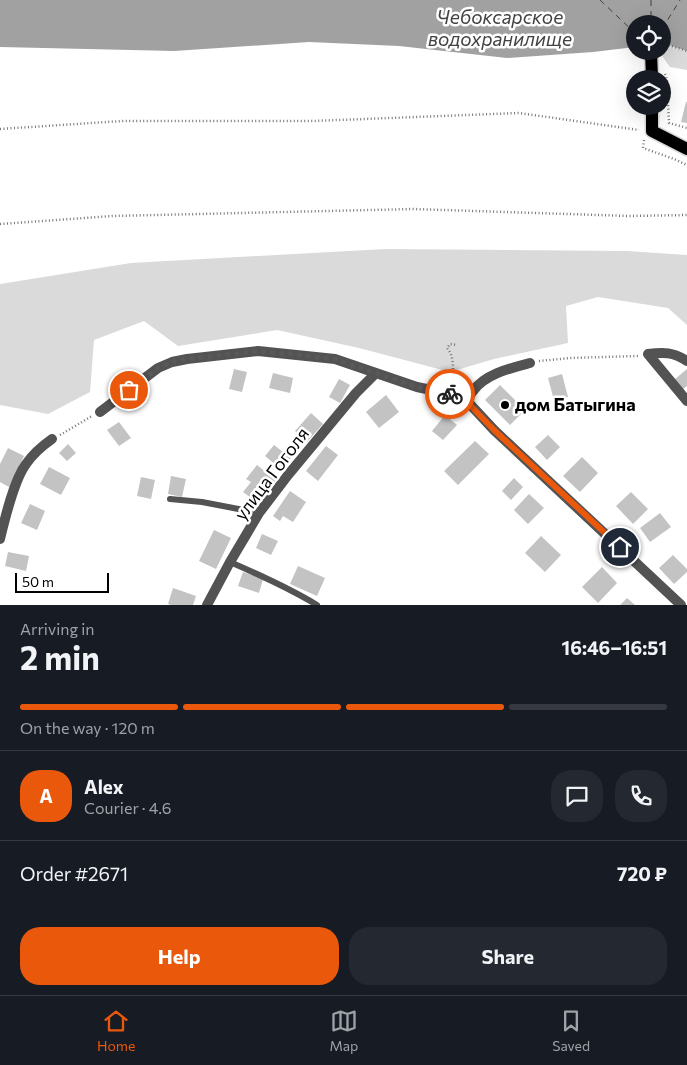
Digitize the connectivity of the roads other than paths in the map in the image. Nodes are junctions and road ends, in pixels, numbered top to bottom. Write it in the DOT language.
graph roads {
  1 [pos="652,115"];
  2 [pos="687,149"];
  3 [pos="687,361"];
  4 [pos="530,363"];
  5 [pos="376,373"];
  6 [pos="687,400"];
  7 [pos="467,402"];
  8 [pos="100,412"];
  9 [pos="52,439"];
  10 [pos="170,499"];
  11 [pos="259,513"];
  12 [pos="0,539"];
  13 [pos="230,562"];
  14 [pos="207,605"];
  15 [pos="317,605"];
  16 [pos="681,605"];
  1 -- 2 [label="main road"];
  3 -- 6 [label="street"];
  4 -- 7 [label="street"];
  5 -- 7 [label="street"];
  5 -- 8 [label="street"];
  5 -- 11 [label="street, улица Гоголя"];
  7 -- 16 [label="street"];
  9 -- 12 [label="street"];
  10 -- 11 [label="lane"];
  11 -- 13 [label="street, улица Гоголя"];
  13 -- 14 [label="street, улица Гоголя"];
  13 -- 15 [label="lane"];
}
